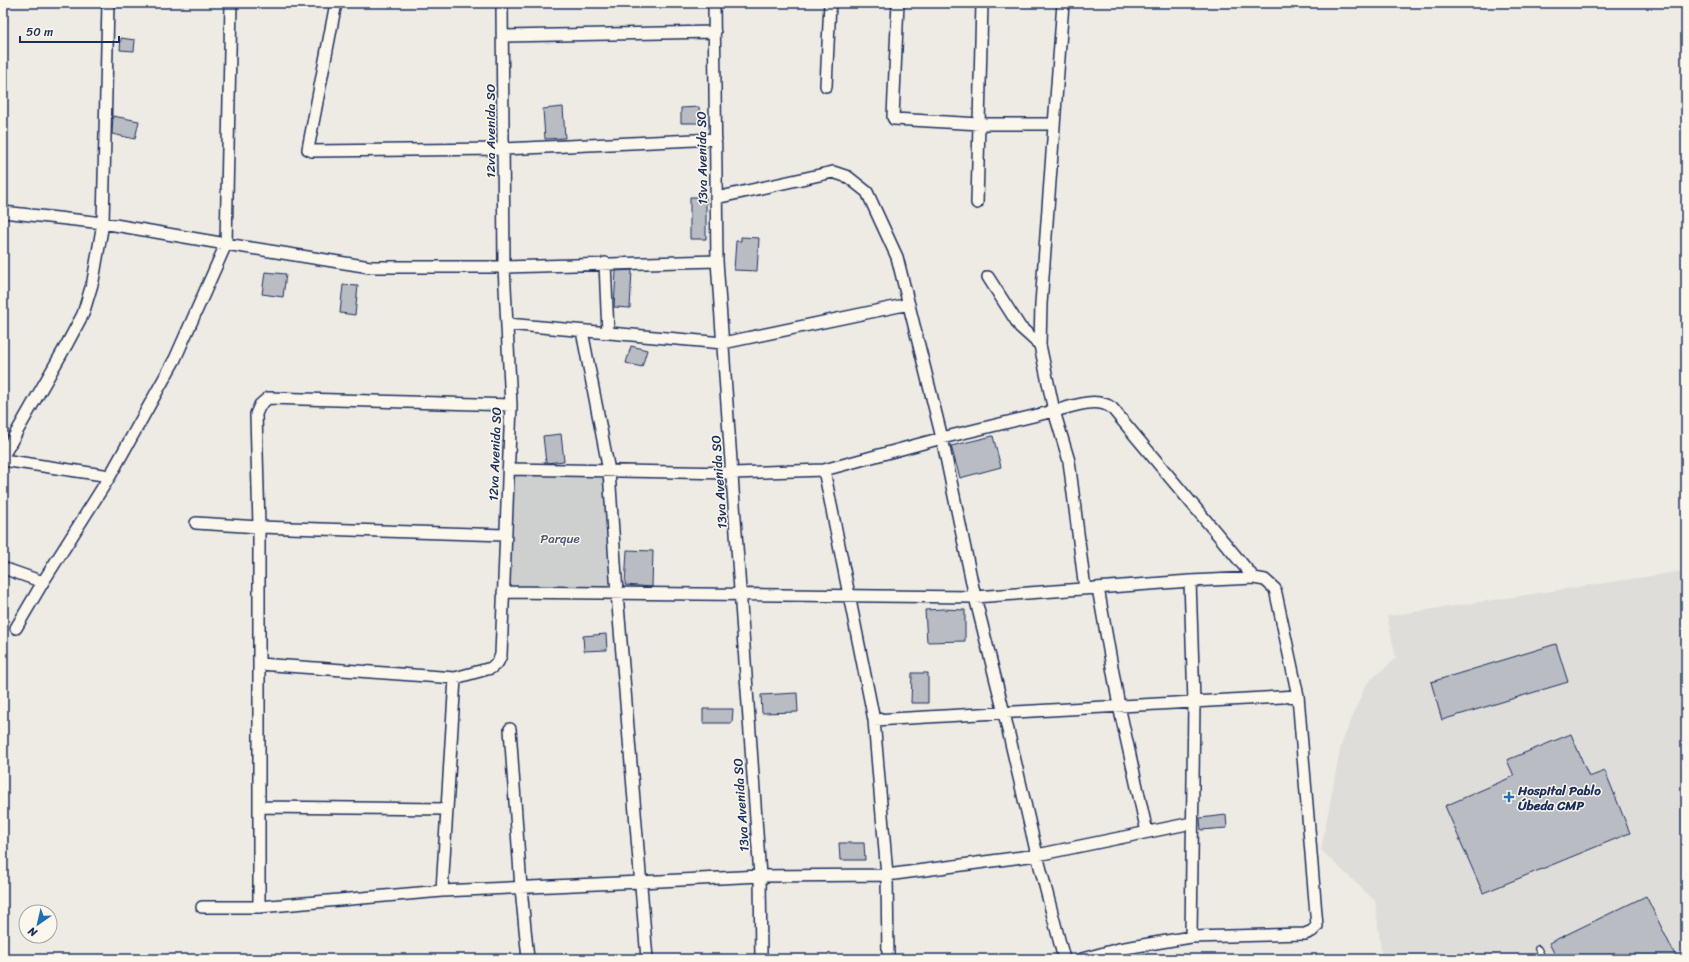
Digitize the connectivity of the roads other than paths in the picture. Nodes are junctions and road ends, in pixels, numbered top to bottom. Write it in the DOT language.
graph roads {
  1 [pos="108,3"];
  2 [pos="231,3"];
  3 [pos="336,3"];
  4 [pos="502,3"];
  5 [pos="714,3"];
  6 [pos="830,3"];
  7 [pos="898,3"];
  8 [pos="982,3"];
  9 [pos="1063,3"];
  10 [pos="715,32"];
  11 [pos="504,36"];
  12 [pos="826,86"];
  13 [pos="980,124"];
  14 [pos="1054,124"];
  15 [pos="716,139"];
  16 [pos="504,149"];
  17 [pos="716,198"];
  18 [pos="977,203"];
  19 [pos="3,212"];
  20 [pos="103,223"];
  21 [pos="226,244"];
  22 [pos="717,261"];
  23 [pos="605,263"];
  24 [pos="504,267"];
  25 [pos="988,277"];
  26 [pos="909,304"];
  27 [pos="507,324"];
  28 [pos="582,331"];
  29 [pos="608,333"];
  30 [pos="723,343"];
  31 [pos="1040,344"];
  32 [pos="511,405"];
  33 [pos="1054,411"];
  34 [pos="942,438"];
  35 [pos="3,456"];
  36 [pos="3,460"];
  37 [pos="508,469"];
  38 [pos="824,470"];
  39 [pos="609,471"];
  40 [pos="733,473"];
  41 [pos="110,476"];
  42 [pos="196,523"];
  43 [pos="259,527"];
  44 [pos="506,535"];
  45 [pos="3,568"];
  46 [pos="1254,578"];
  47 [pos="1190,581"];
  48 [pos="42,582"];
  49 [pos="1098,588"];
  50 [pos="1085,589"];
  51 [pos="503,592"];
  52 [pos="617,594"];
  53 [pos="741,595"];
  54 [pos="849,596"];
  55 [pos="975,597"];
  56 [pos="16,628"];
  57 [pos="259,664"];
  58 [pos="455,678"];
  59 [pos="1298,696"];
  60 [pos="1194,702"];
  61 [pos="1119,706"];
  62 [pos="1004,713"];
  63 [pos="874,720"];
  64 [pos="510,729"];
  65 [pos="258,808"];
  66 [pos="447,809"];
  67 [pos="1192,823"];
  68 [pos="1147,832"];
  69 [pos="1037,855"];
  70 [pos="887,875"];
  71 [pos="760,876"];
  72 [pos="640,882"];
  73 [pos="521,888"];
  74 [pos="442,892"];
  75 [pos="202,907"];
  76 [pos="259,907"];
  77 [pos="1191,937"];
  78 [pos="1538,949"];
  79 [pos="1119,954"];
  80 [pos="528,959"];
  81 [pos="648,959"];
  82 [pos="761,959"];
  83 [pos="888,959"];
  84 [pos="1064,959"];
  85 [pos="1082,959"];
  86 [pos="1543,959"];
  1 -- 20 [label="street"];
  2 -- 21 [label="street"];
  3 -- 16 [label="street"];
  4 -- 11 [label="street, 12va Avenida SO"];
  5 -- 10 [label="street, 13va Avenida SO"];
  6 -- 12 [label="street"];
  7 -- 13 [label="street"];
  8 -- 13 [label="street"];
  9 -- 14 [label="street"];
  10 -- 11 [label="street"];
  10 -- 15 [label="street, 13va Avenida SO"];
  11 -- 16 [label="street, 12va Avenida SO"];
  13 -- 14 [label="street"];
  13 -- 18 [label="street"];
  14 -- 31 [label="street"];
  15 -- 16 [label="street"];
  15 -- 17 [label="street, 13va Avenida SO"];
  16 -- 24 [label="street, 12va Avenida SO"];
  17 -- 22 [label="street, 13va Avenida SO"];
  17 -- 26 [label="street"];
  19 -- 20 [label="street"];
  20 -- 21 [label="street"];
  20 -- 35 [label="street"];
  21 -- 24 [label="street"];
  21 -- 41 [label="street"];
  22 -- 23 [label="street"];
  22 -- 30 [label="street, 13va Avenida SO"];
  23 -- 24 [label="street"];
  23 -- 29 [label="street"];
  24 -- 27 [label="street, 12va Avenida SO"];
  25 -- 31 [label="street"];
  26 -- 30 [label="street"];
  26 -- 34 [label="street"];
  27 -- 28 [label="street"];
  27 -- 32 [label="street, 12va Avenida SO"];
  28 -- 29 [label="street"];
  28 -- 39 [label="street"];
  29 -- 30 [label="street"];
  30 -- 40 [label="street, 13va Avenida SO"];
  31 -- 33 [label="street"];
  32 -- 37 [label="street, 12va Avenida SO"];
  32 -- 43 [label="street"];
  33 -- 34 [label="street"];
  33 -- 46 [label="street"];
  33 -- 50 [label="street"];
  34 -- 38 [label="street"];
  34 -- 55 [label="street"];
  36 -- 41 [label="street"];
  37 -- 39 [label="street"];
  37 -- 44 [label="street, 12va Avenida SO"];
  38 -- 40 [label="street"];
  38 -- 54 [label="street"];
  39 -- 40 [label="street"];
  39 -- 52 [label="street"];
  40 -- 53 [label="street, 13va Avenida SO"];
  41 -- 48 [label="street"];
  42 -- 43 [label="street"];
  43 -- 44 [label="street"];
  43 -- 57 [label="street"];
  44 -- 51 [label="street, 12va Avenida SO"];
  45 -- 48 [label="street"];
  46 -- 47 [label="street"];
  46 -- 59 [label="street"];
  47 -- 49 [label="street"];
  47 -- 60 [label="street"];
  48 -- 56 [label="street"];
  49 -- 50 [label="street"];
  49 -- 61 [label="street"];
  50 -- 55 [label="street"];
  51 -- 52 [label="street"];
  51 -- 58 [label="street, 12va Avenida SO"];
  52 -- 53 [label="street"];
  52 -- 72 [label="street"];
  53 -- 54 [label="street"];
  53 -- 71 [label="street, 13va Avenida SO"];
  54 -- 55 [label="street"];
  54 -- 63 [label="street"];
  55 -- 62 [label="street"];
  57 -- 58 [label="street, 12va Avenida SO"];
  57 -- 65 [label="street"];
  58 -- 66 [label="street"];
  59 -- 60 [label="street"];
  59 -- 77 [label="street"];
  60 -- 61 [label="street"];
  60 -- 67 [label="street"];
  61 -- 62 [label="street"];
  61 -- 68 [label="street"];
  62 -- 63 [label="street"];
  62 -- 69 [label="street"];
  63 -- 70 [label="street"];
  64 -- 73 [label="street"];
  65 -- 66 [label="street"];
  65 -- 76 [label="street"];
  66 -- 74 [label="street"];
  67 -- 68 [label="street"];
  67 -- 77 [label="street"];
  68 -- 69 [label="street"];
  69 -- 70 [label="street"];
  69 -- 84 [label="street"];
  70 -- 71 [label="street"];
  70 -- 83 [label="street"];
  71 -- 72 [label="street"];
  71 -- 82 [label="street, 13va Avenida SO"];
  72 -- 73 [label="street"];
  72 -- 81 [label="street"];
  73 -- 74 [label="street"];
  73 -- 80 [label="street"];
  74 -- 76 [label="street"];
  75 -- 76 [label="street"];
  77 -- 79 [label="street"];
  78 -- 86 [label="lane"];
  79 -- 85 [label="street"];
}
